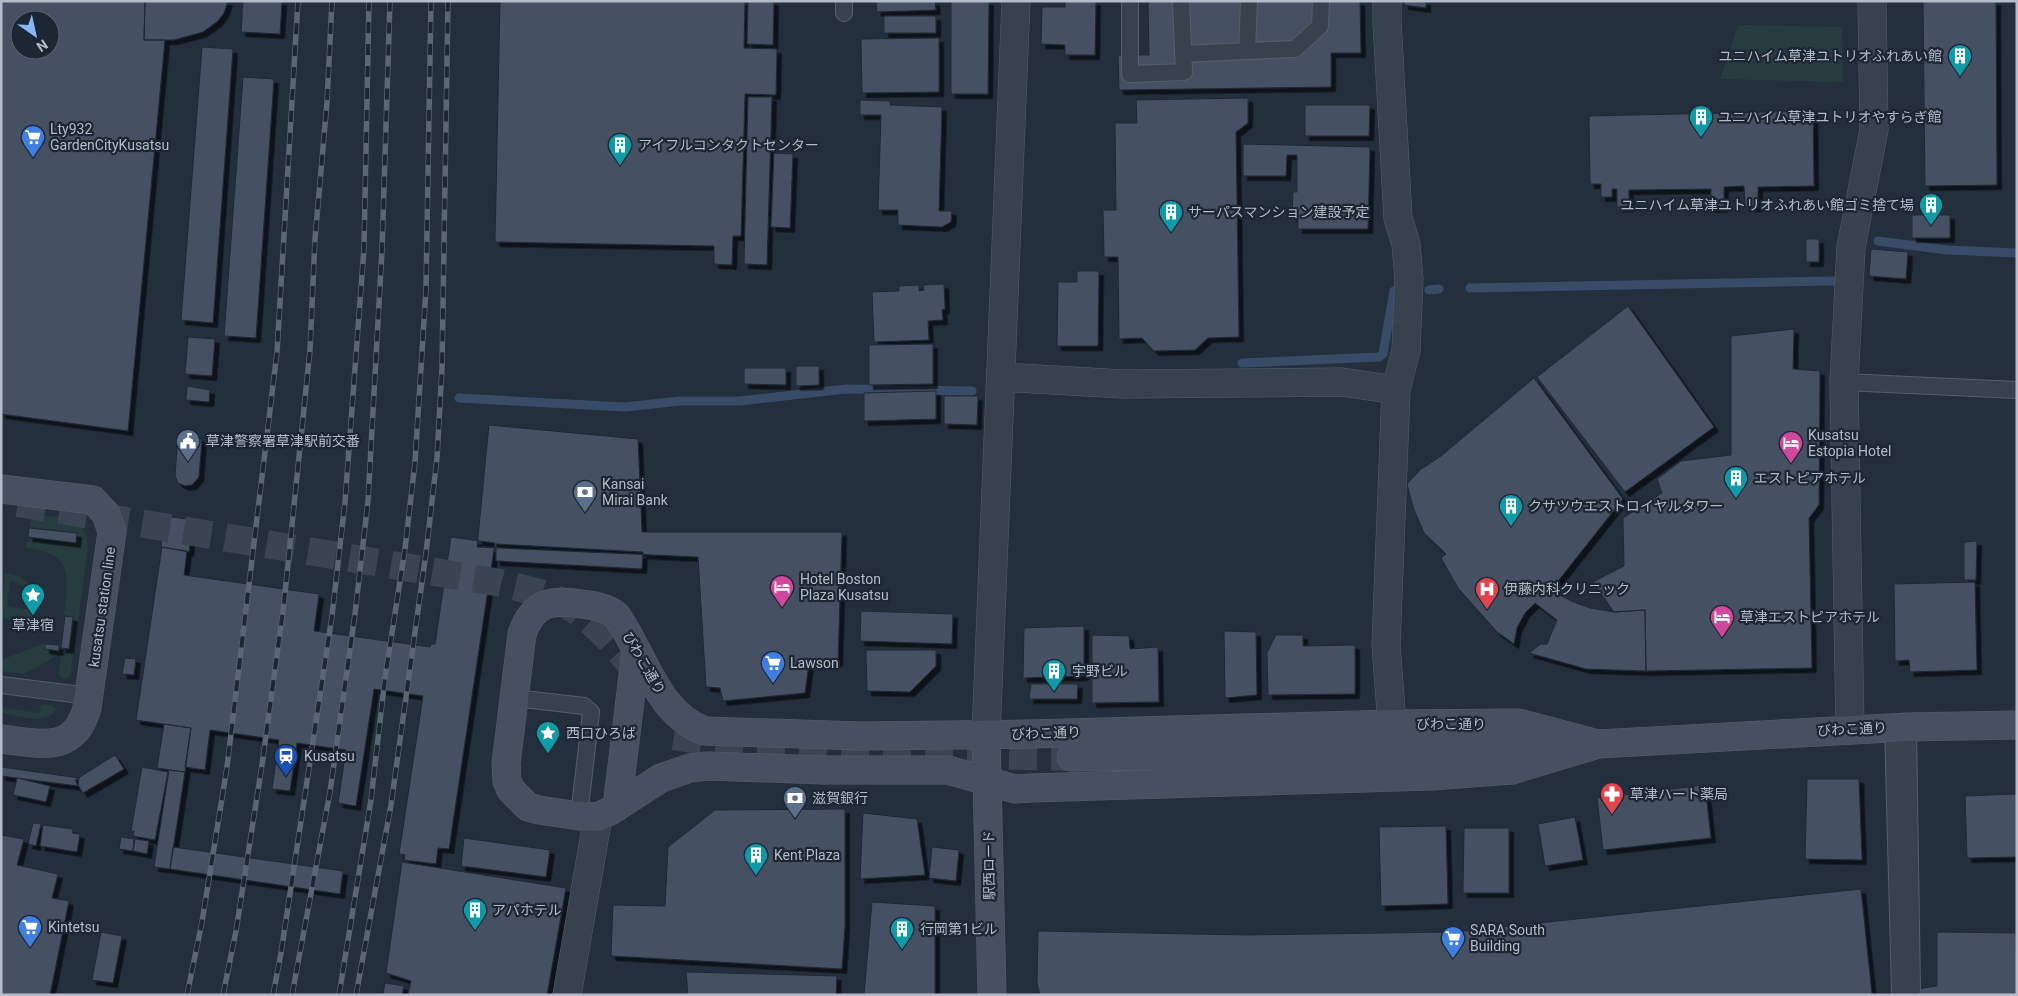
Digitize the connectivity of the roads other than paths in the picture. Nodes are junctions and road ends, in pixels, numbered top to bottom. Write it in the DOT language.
graph roads {
  1 [pos="1016,1"];
  2 [pos="1130,1"];
  3 [pos="1181,1"];
  4 [pos="1249,1"];
  5 [pos="1321,1"];
  6 [pos="1387,1"];
  7 [pos="1872,1"];
  8 [pos="1247,51"];
  9 [pos="1183,54"];
  10 [pos="1001,377"];
  11 [pos="1844,382"];
  12 [pos="1396,390"];
  13 [pos="2017,390"];
  14 [pos="1,489"];
  15 [pos="28,493"];
  16 [pos="1,504"];
  17 [pos="636,651"];
  18 [pos="1,685"];
  19 [pos="89,696"];
  20 [pos="515,698"];
  21 [pos="1392,724"];
  22 [pos="2017,726"];
  23 [pos="1901,727"];
  24 [pos="1850,729"];
  25 [pos="986,735"];
  26 [pos="1,738"];
  27 [pos="1598,744"];
  28 [pos="1071,757"];
  29 [pos="988,781"];
  30 [pos="598,814"];
  31 [pos="1906,991"];
  32 [pos="567,995"];
  33 [pos="992,995"];
  1 -- 10 [label="street"];
  2 -- 9 [label="lane"];
  3 -- 9 [label="lane"];
  4 -- 8 [label="lane"];
  5 -- 8 [label="lane"];
  6 -- 12 [label="street"];
  7 -- 11 [label="street"];
  8 -- 9 [label="lane"];
  10 -- 12 [label="street"];
  10 -- 25 [label="street"];
  11 -- 13 [label="lane"];
  11 -- 24 [label="street"];
  12 -- 21 [label="street"];
  14 -- 15 [label="street, kusatsu station line"];
  15 -- 16 [label="lane"];
  15 -- 19 [label="street, kusatsu station line"];
  17 -- 20 [label="street, びわこ通り"];
  17 -- 25 [label="street, びわこ通り"];
  17 -- 30 [label="street"];
  18 -- 19 [label="lane"];
  19 -- 26 [label="street, kusatsu station line"];
  20 -- 30 [label="lane"];
  20 -- 30 [label="street"];
  21 -- 25 [label="street, びわこ通り"];
  21 -- 27 [label="street, びわこ通り"];
  22 -- 23 [label="street, びわこ通り"];
  23 -- 24 [label="street, びわこ通り"];
  23 -- 31 [label="lane"];
  24 -- 27 [label="street, びわこ通り"];
  25 -- 29 [label="street, 駅西ロード"];
  27 -- 28 [label="street"];
  27 -- 29 [label="street, びわこ通り"];
  29 -- 30 [label="street, びわこ通り"];
  29 -- 33 [label="street, 駅西ロード"];
  30 -- 32 [label="street"];
}
